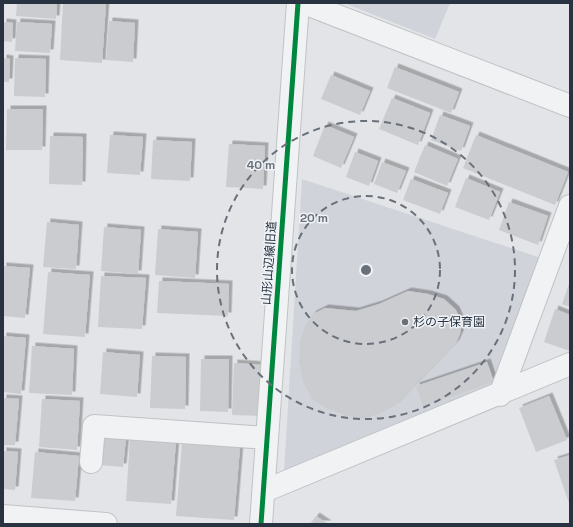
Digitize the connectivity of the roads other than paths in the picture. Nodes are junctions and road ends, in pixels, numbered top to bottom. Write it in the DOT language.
graph roads {
  1 [pos="298,3"];
  2 [pos="304,3"];
  3 [pos="570,106"];
  4 [pos="570,206"];
  5 [pos="570,364"];
  6 [pos="500,395"];
  7 [pos="267,438"];
  8 [pos="91,462"];
  9 [pos="264,491"];
  10 [pos="3,516"];
  11 [pos="106,524"];
  12 [pos="261,524"];
  1 -- 7 [label="street, 山形山辺線旧道"];
  2 -- 3 [label="street"];
  4 -- 6 [label="street"];
  5 -- 6 [label="street"];
  6 -- 9 [label="street"];
  7 -- 8 [label="street"];
  7 -- 9 [label="street, 山形山辺線旧道"];
  9 -- 12 [label="street, 山形山辺線旧道"];
  10 -- 11 [label="street"];
}
